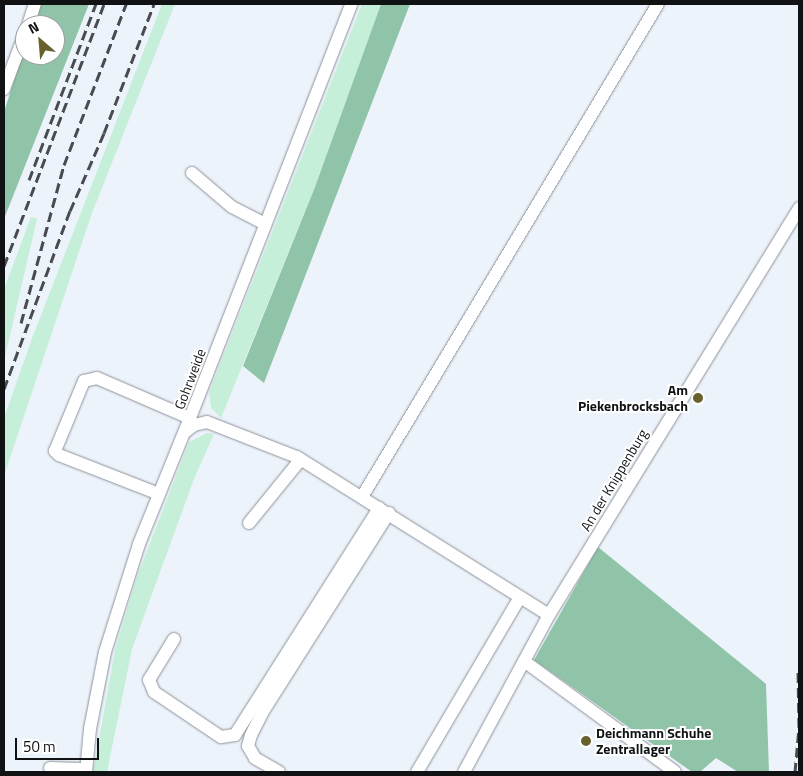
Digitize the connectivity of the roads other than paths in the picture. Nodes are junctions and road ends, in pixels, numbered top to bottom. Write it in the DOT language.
graph roads {
  1 [pos="350,4"];
  2 [pos="658,4"];
  3 [pos="15,60"];
  4 [pos="4,89"];
  5 [pos="192,173"];
  6 [pos="799,208"];
  7 [pos="265,224"];
  8 [pos="190,418"];
  9 [pos="185,432"];
  10 [pos="301,459"];
  11 [pos="159,494"];
  12 [pos="362,497"];
  13 [pos="384,510"];
  14 [pos="249,523"];
  15 [pos="520,597"];
  16 [pos="549,615"];
  17 [pos="174,639"];
  18 [pos="524,661"];
  19 [pos="50,768"];
  20 [pos="86,771"];
  21 [pos="279,772"];
  22 [pos="417,772"];
  23 [pos="464,772"];
  24 [pos="675,772"];
  1 -- 7 [label="street, Gohrweide"];
  2 -- 12 [label="street"];
  3 -- 4 [label="street"];
  5 -- 7 [label="street"];
  6 -- 16 [label="street, An der Knippenburg"];
  7 -- 8 [label="street, Gohrweide"];
  8 -- 9 [label="street, Gohrweide"];
  8 -- 11 [label="street"];
  9 -- 10 [label="street"];
  9 -- 11 [label="street, Gohrweide"];
  10 -- 12 [label="street"];
  10 -- 14 [label="street"];
  11 -- 20 [label="street, Gohrweide"];
  12 -- 13 [label="street"];
  13 -- 15 [label="street"];
  13 -- 17 [label="street"];
  13 -- 21 [label="street"];
  15 -- 16 [label="street"];
  15 -- 22 [label="street"];
  16 -- 18 [label="street, An der Knippenburg"];
  18 -- 23 [label="street, An der Knippenburg"];
  18 -- 24 [label="street"];
  19 -- 20 [label="street"];
}
